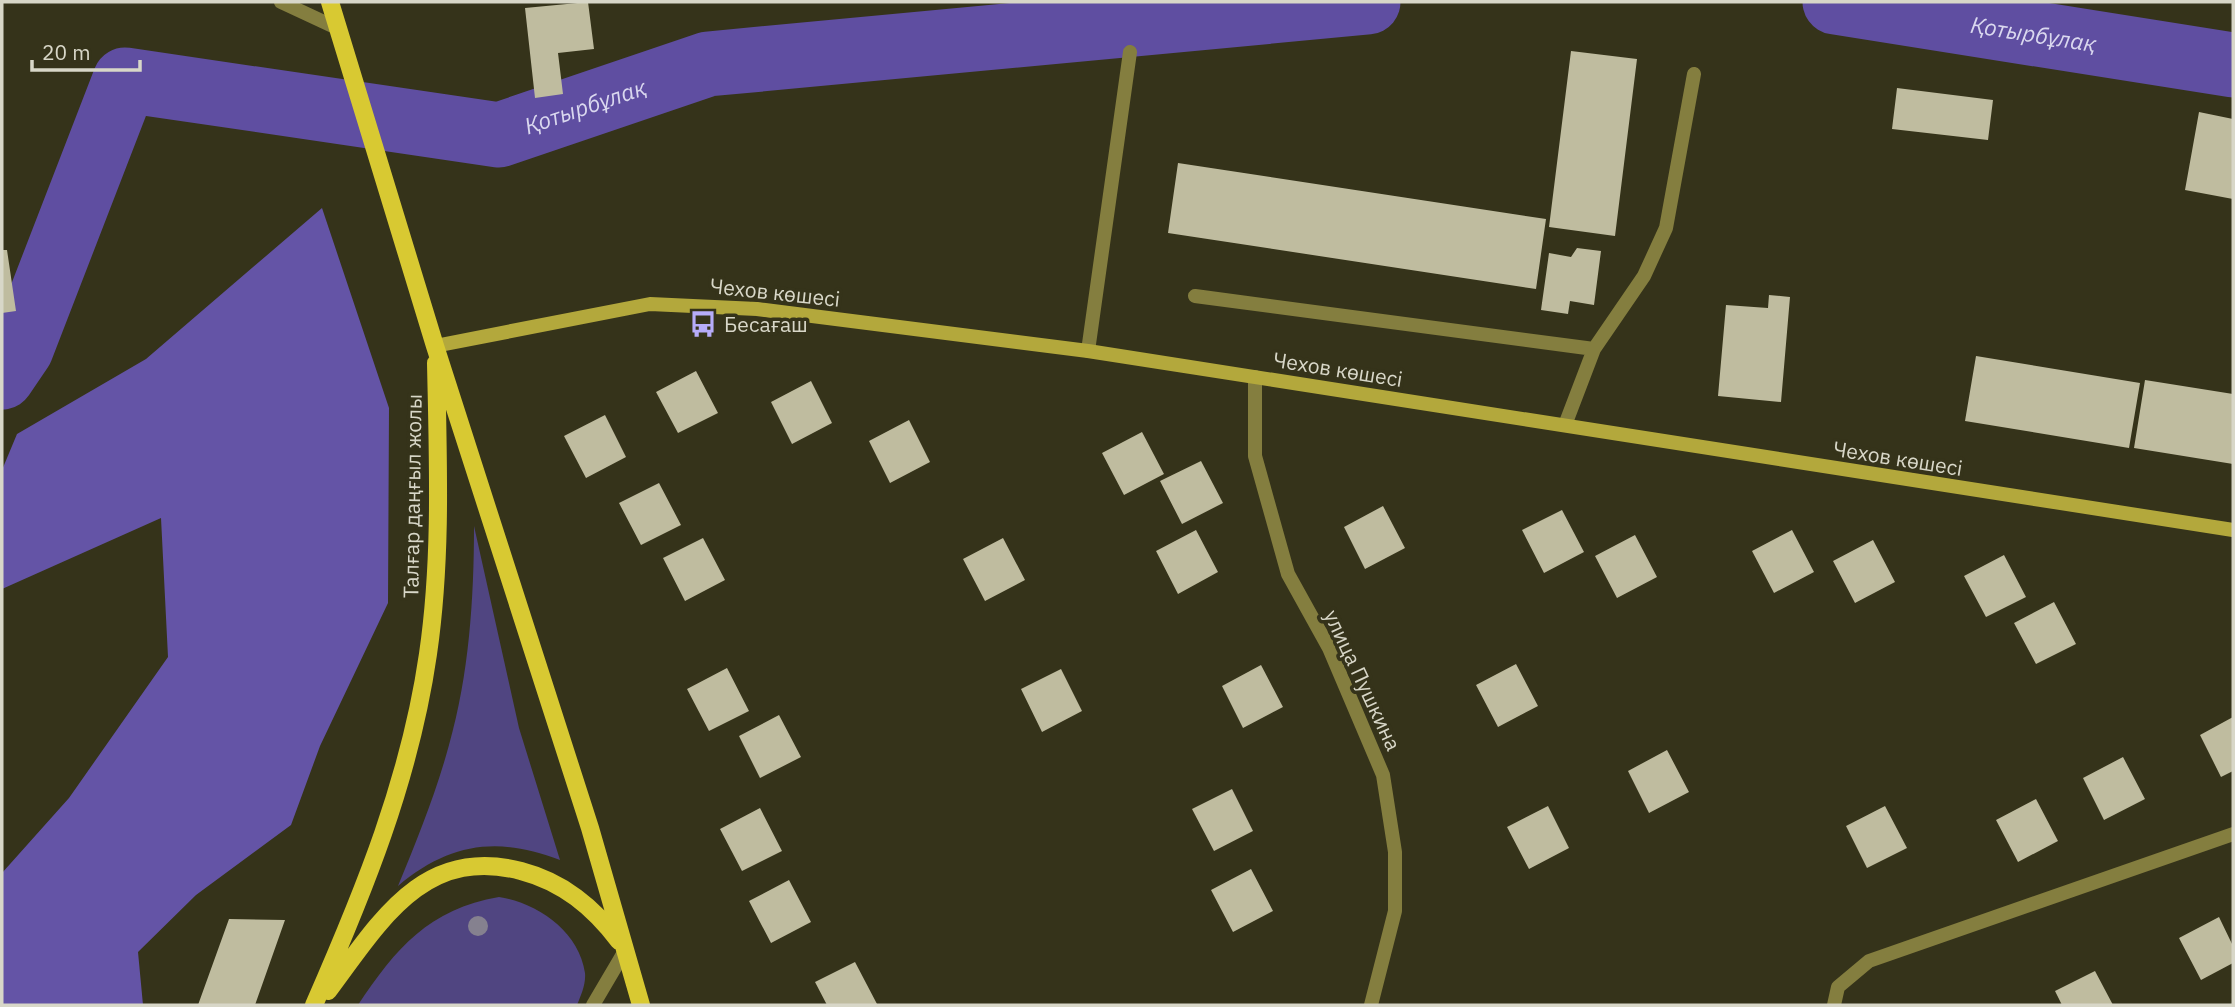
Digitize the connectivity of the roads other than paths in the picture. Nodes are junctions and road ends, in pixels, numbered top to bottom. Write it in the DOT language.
graph roads {
  1 [pos="281,2"];
  2 [pos="330,2"];
  3 [pos="339,29"];
  4 [pos="1130,52"];
  5 [pos="1694,75"];
  6 [pos="1195,296"];
  7 [pos="435,346"];
  8 [pos="1594,349"];
  9 [pos="1088,351"];
  10 [pos="1255,377"];
  11 [pos="1566,425"];
  12 [pos="2233,530"];
  13 [pos="2233,834"];
  14 [pos="625,949"];
  15 [pos="316,1005"];
  16 [pos="593,1005"];
  17 [pos="641,1005"];
  18 [pos="1371,1005"];
  19 [pos="1834,1005"];
  1 -- 3 [label="street"];
  2 -- 3 [label="main road, Талғар даңғыл жолы"];
  3 -- 7 [label="main road, Талғар даңғыл жолы"];
  4 -- 9 [label="street"];
  5 -- 8 [label="street"];
  6 -- 8 [label="street"];
  7 -- 9 [label="main road, Чехов көшесі"];
  7 -- 14 [label="main road, Талғар даңғыл жолы"];
  7 -- 15 [label="main road, Талғар даңғыл жолы"];
  8 -- 11 [label="street"];
  9 -- 10 [label="main road, Чехов көшесі"];
  10 -- 11 [label="main road, Чехов көшесі"];
  10 -- 18 [label="street, улица Пушкина"];
  11 -- 12 [label="main road, Чехов көшесі"];
  13 -- 19 [label="street"];
  14 -- 15 [label="main road, Талғар даңғыл жолы"];
  14 -- 16 [label="street"];
  14 -- 17 [label="main road, Талғар даңғыл жолы"];
}
